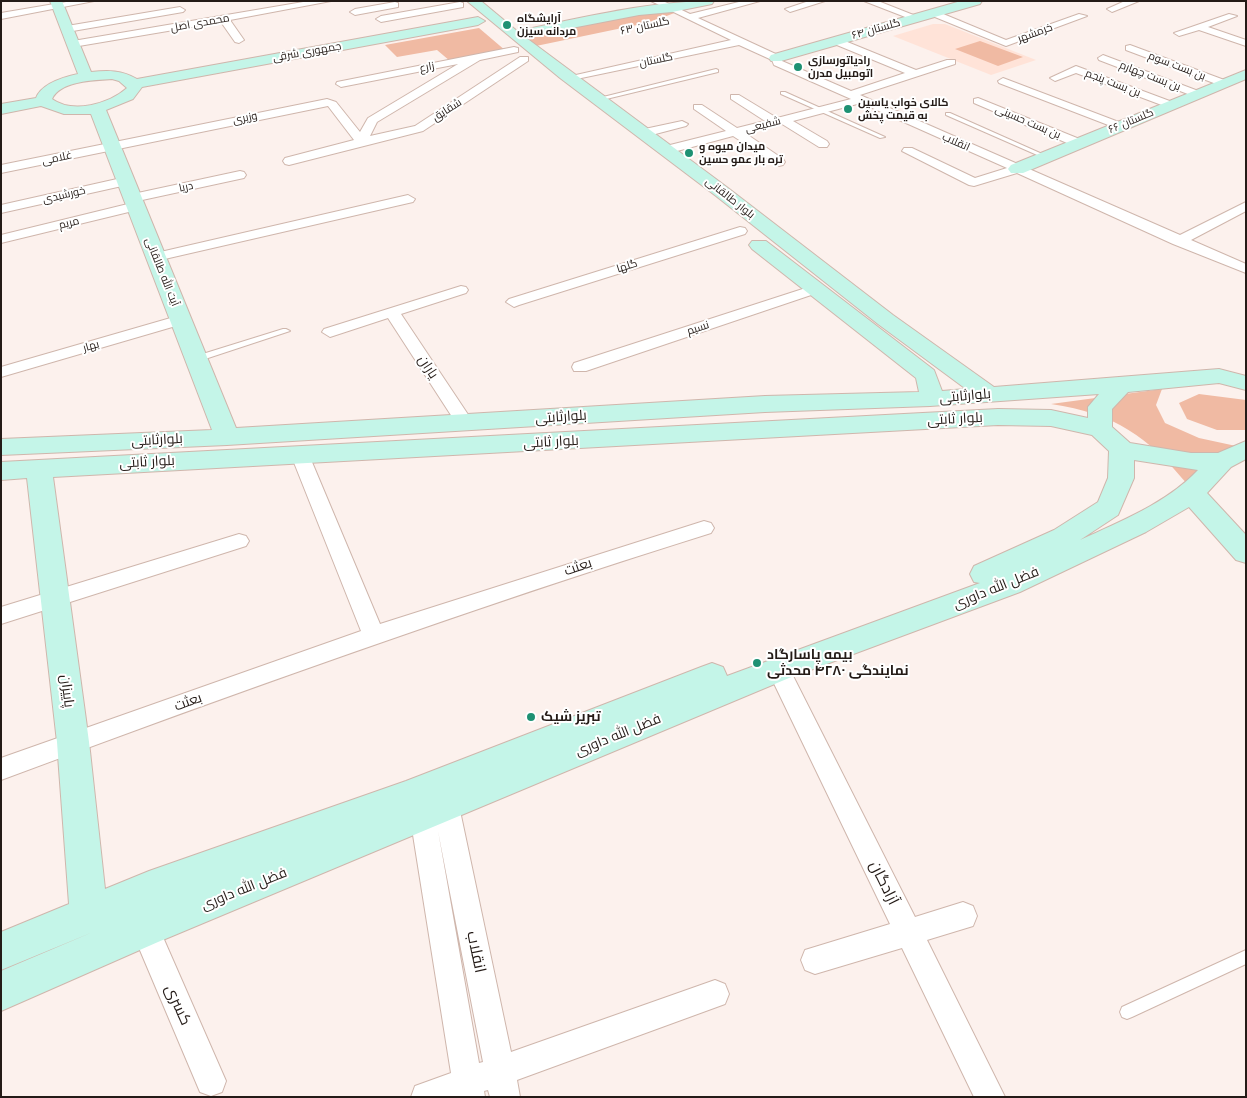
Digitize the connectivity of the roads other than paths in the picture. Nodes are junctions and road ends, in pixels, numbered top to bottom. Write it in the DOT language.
graph roads {
  1 [pos="90,1"];
  2 [pos="327,1"];
  3 [pos="367,1"];
  4 [pos="655,1"];
  5 [pos="708,1"];
  6 [pos="756,1"];
  7 [pos="821,1"];
  8 [pos="868,1"];
  9 [pos="976,1"];
  10 [pos="1135,1"];
  11 [pos="463,2"];
  12 [pos="58,4"];
  13 [pos="395,5"];
  14 [pos="672,8"];
  15 [pos="376,9"];
  16 [pos="790,9"];
  17 [pos="1112,9"];
  18 [pos="180,10"];
  19 [pos="356,12"];
  20 [pos="933,13"];
  21 [pos="1,16"];
  22 [pos="1082,16"];
  23 [pos="1232,16"];
  24 [pos="690,17"];
  25 [pos="916,18"];
  26 [pos="224,19"];
  27 [pos="381,19"];
  28 [pos="478,21"];
  29 [pos="660,23"];
  30 [pos="1200,27"];
  31 [pos="67,29"];
  32 [pos="1179,33"];
  33 [pos="239,40"];
  34 [pos="742,41"];
  35 [pos="836,41"];
  36 [pos="1246,43"];
  37 [pos="73,44"];
  38 [pos="553,45"];
  39 [pos="522,48"];
  40 [pos="1130,48"];
  41 [pos="476,58"];
  42 [pos="776,58"];
  43 [pos="1104,58"];
  44 [pos="951,62"];
  45 [pos="716,71"];
  46 [pos="916,74"];
  47 [pos="1246,74"];
  48 [pos="86,77"];
  49 [pos="571,78"];
  50 [pos="1055,78"];
  51 [pos="1003,81"];
  52 [pos="1223,83"];
  53 [pos="135,84"];
  54 [pos="341,84"];
  55 [pos="783,93"];
  56 [pos="1197,94"];
  57 [pos="849,95"];
  58 [pos="735,97"];
  59 [pos="598,99"];
  60 [pos="860,100"];
  61 [pos="44,101"];
  62 [pos="978,101"];
  63 [pos="1171,105"];
  64 [pos="698,107"];
  65 [pos="97,108"];
  66 [pos="1,110"];
  67 [pos="821,110"];
  68 [pos="948,114"];
  69 [pos="779,121"];
  70 [pos="682,124"];
  71 [pos="1120,126"];
  72 [pos="735,132"];
  73 [pos="644,133"];
  74 [pos="882,137"];
  75 [pos="361,142"];
  76 [pos="1078,143"];
  77 [pos="823,144"];
  78 [pos="112,146"];
  79 [pos="666,150"];
  80 [pos="908,151"];
  81 [pos="1046,157"];
  82 [pos="648,158"];
  83 [pos="289,161"];
  84 [pos="780,162"];
  85 [pos="1,169"];
  86 [pos="1017,169"];
  87 [pos="240,175"];
  88 [pos="132,195"];
  89 [pos="408,199"];
  90 [pos="1246,206"];
  91 [pos="1,209"];
  92 [pos="725,218"];
  93 [pos="740,230"];
  94 [pos="1,239"];
  95 [pos="1178,241"];
  96 [pos="156,257"];
  97 [pos="1246,270"];
  98 [pos="815,289"];
  99 [pos="461,290"];
  100 [pos="514,302"];
  101 [pos="392,313"];
  102 [pos="181,320"];
  103 [pos="286,332"];
  104 [pos="330,332"];
  105 [pos="196,359"];
  106 [pos="580,367"];
  107 [pos="950,368"];
  108 [pos="1246,371"];
  109 [pos="1,372"];
  110 [pos="926,375"];
  111 [pos="1219,376"];
  112 [pos="1246,383"];
  113 [pos="1121,385"];
  114 [pos="987,393"];
  115 [pos="930,399"];
  116 [pos="491,433"];
  117 [pos="461,434"];
  118 [pos="227,437"];
  119 [pos="1111,439"];
  120 [pos="1,447"];
  121 [pos="1246,449"];
  122 [pos="300,455"];
  123 [pos="1222,461"];
  124 [pos="39,468"];
  125 [pos="1,471"];
  126 [pos="1192,493"];
  127 [pos="704,528"];
  128 [pos="239,541"];
  129 [pos="1246,553"];
  130 [pos="56,598"];
  131 [pos="1,616"];
  132 [pos="374,636"];
  133 [pos="778,670"];
  134 [pos="74,742"];
  135 [pos="1,769"];
  136 [pos="434,811"];
  137 [pos="89,915"];
  138 [pos="963,916"];
  139 [pos="146,929"];
  140 [pos="908,932"];
  141 [pos="1,951"];
  142 [pos="1246,957"];
  143 [pos="815,960"];
  144 [pos="1,991"];
  145 [pos="715,994"];
  146 [pos="1128,1012"];
  147 [pos="211,1081"];
  148 [pos="503,1084"];
  149 [pos="469,1090"];
  150 [pos="426,1097"];
  151 [pos="990,1097"];
  1 -- 12 [label="street"];
  2 -- 26 [label="street, محمدی اصل"];
  3 -- 15 [label="street"];
  4 -- 14 [label="street, انقلاب"];
  5 -- 14 [label="main road, گلستان ۶۳"];
  6 -- 24 [label="street, گلستان ۶۳"];
  7 -- 16 [label="street"];
  8 -- 25 [label="street"];
  9 -- 20 [label="main road, گلستان ۶۴"];
  10 -- 17 [label="street"];
  11 -- 27 [label="street"];
  11 -- 28 [label="main road, بلوار طالقانی"];
  11 -- 39 [label="main road, بلوار طالقانی"];
  12 -- 21 [label="street"];
  12 -- 31 [label="main road"];
  13 -- 15 [label="street"];
  14 -- 24 [label="street, انقلاب"];
  14 -- 39 [label="main road, گلستان ۶۳"];
  15 -- 19 [label="street"];
  18 -- 31 [label="street"];
  20 -- 22 [label="street, خرمشهر"];
  20 -- 25 [label="main road, گلستان ۶۴"];
  23 -- 30 [label="street"];
  24 -- 29 [label="main road, گلستان ۶۳"];
  24 -- 34 [label="street, انقلاب"];
  25 -- 35 [label="main road, گلستان ۶۴"];
  26 -- 33 [label="street"];
  26 -- 37 [label="street, محمدی اصل"];
  28 -- 39 [label="main road, بلوار طالقانی"];
  28 -- 53 [label="main road, جمهوری شرقی"];
  30 -- 32 [label="street"];
  30 -- 36 [label="street"];
  31 -- 37 [label="main road"];
  34 -- 42 [label="street, انقلاب"];
  34 -- 49 [label="street, گلستان"];
  35 -- 42 [label="main road, گلستان ۶۴"];
  35 -- 46 [label="street"];
  37 -- 48 [label="main road"];
  38 -- 39 [label="main road"];
  39 -- 41 [label="street, زارع"];
  39 -- 49 [label="main road, بلوار طالقانی"];
  39 -- 75 [label="street, شقایق"];
  39 -- 82 [label="main road, بلوار طالقانی"];
  40 -- 52 [label="street, بن بست سوم"];
  41 -- 54 [label="street, زارع"];
  41 -- 75 [label="street"];
  42 -- 57 [label="street, انقلاب"];
  43 -- 56 [label="street, بن بست چهارم"];
  44 -- 46 [label="street"];
  45 -- 59 [label="lane"];
  46 -- 57 [label="street"];
  47 -- 52 [label="main road, گلستان ۶۶"];
  48 -- 53 [label="main road"];
  48 -- 61 [label="main road"];
  49 -- 59 [label="main road, بلوار طالقانی"];
  50 -- 63 [label="street, بن بست پنجم"];
  51 -- 71 [label="street"];
  52 -- 56 [label="main road, گلستان ۶۶"];
  53 -- 65 [label="main road"];
  55 -- 67 [label="lane"];
  56 -- 63 [label="main road, گلستان ۶۶"];
  57 -- 60 [label="street, انقلاب"];
  58 -- 69 [label="street"];
  59 -- 73 [label="main road, بلوار طالقانی"];
  60 -- 67 [label="street, شفیعی"];
  60 -- 86 [label="street, انقلاب"];
  61 -- 65 [label="main road"];
  61 -- 66 [label="main road"];
  62 -- 76 [label="street, بن بست حسینی"];
  63 -- 71 [label="main road, گلستان ۶۶"];
  64 -- 72 [label="street"];
  65 -- 78 [label="main road, آیت الله طالقانی"];
  67 -- 69 [label="street, شفیعی"];
  67 -- 74 [label="lane"];
  68 -- 81 [label="lane"];
  69 -- 72 [label="street, شفیعی"];
  69 -- 77 [label="street"];
  70 -- 73 [label="street"];
  71 -- 76 [label="main road, گلستان ۶۶"];
  72 -- 79 [label="street, شفیعی"];
  72 -- 84 [label="street"];
  73 -- 79 [label="main road, بلوار طالقانی"];
  75 -- 78 [label="street, وزیری"];
  75 -- 83 [label="street, شقایق"];
  76 -- 81 [label="main road, گلستان ۶۶"];
  78 -- 85 [label="street, غلامی"];
  78 -- 88 [label="main road, آیت الله طالقانی"];
  79 -- 107 [label="main road, بلوار طالقانی"];
  80 -- 86 [label="street"];
  81 -- 86 [label="main road, گلستان ۶۶"];
  86 -- 95 [label="street, انقلاب"];
  87 -- 88 [label="street, دریا"];
  88 -- 91 [label="street, خورشیدی"];
  88 -- 94 [label="street, مریم"];
  88 -- 96 [label="main road, آیت الله طالقانی"];
  89 -- 96 [label="street"];
  90 -- 95 [label="street"];
  92 -- 93 [label="main road, بلوار طالقانی"];
  93 -- 98 [label="main road, بلوار طالقانی"];
  93 -- 100 [label="street, گلها"];
  95 -- 97 [label="street, انقلاب"];
  96 -- 102 [label="main road, آیت الله طالقانی"];
  98 -- 106 [label="street, نسیم"];
  98 -- 110 [label="main road, بلوار طالقانی"];
  99 -- 101 [label="street"];
  101 -- 104 [label="street"];
  101 -- 117 [label="street, یاران"];
  102 -- 105 [label="main road, آیت الله طالقانی"];
  102 -- 109 [label="street, بهار"];
  103 -- 105 [label="lane"];
  105 -- 118 [label="main road, آیت الله طالقانی"];
  107 -- 110 [label="main road"];
  107 -- 114 [label="main road, بلوار طالقانی"];
  108 -- 111 [label="main road"];
  110 -- 115 [label="main road"];
  111 -- 112 [label="main road"];
  111 -- 113 [label="main road, بلوارثابتی"];
  113 -- 114 [label="main road, بلوارثابتی"];
  113 -- 119 [label="main road, فضل الله داوری"];
  114 -- 115 [label="main road, بلوارثابتی"];
  115 -- 116 [label="main road, بلوارثابتی"];
  116 -- 117 [label="main road, بلوار ثابتی"];
  116 -- 119 [label="main road, بلوار ثابتی"];
  117 -- 118 [label="main road, بلوارثابتی"];
  117 -- 122 [label="main road, بلوار ثابتی"];
  118 -- 120 [label="main road, بلوارثابتی"];
  119 -- 123 [label="main road, بلوار ثابتی"];
  119 -- 137 [label="main road, فضل الله داوری"];
  121 -- 123 [label="main road"];
  122 -- 124 [label="main road, بلوار ثابتی"];
  122 -- 132 [label="street"];
  123 -- 126 [label="main road, فضل الله داوری"];
  124 -- 125 [label="main road, بلوار ثابتی"];
  124 -- 130 [label="main road, پاییزان"];
  126 -- 129 [label="main road"];
  126 -- 133 [label="main road, فضل الله داوری"];
  127 -- 132 [label="street, بعثت"];
  128 -- 130 [label="street"];
  130 -- 131 [label="street"];
  130 -- 134 [label="main road, پاییزان"];
  132 -- 134 [label="street, بعثت"];
  133 -- 136 [label="main road, فضل الله داوری"];
  133 -- 140 [label="street, آزادگان"];
  134 -- 135 [label="street, بعثت"];
  134 -- 137 [label="main road, پاییزان"];
  136 -- 139 [label="main road, فضل الله داوری"];
  136 -- 148 [label="street, انقلاب"];
  136 -- 149 [label="street, انقلاب"];
  137 -- 141 [label="main road, فضل الله داوری"];
  138 -- 140 [label="street"];
  139 -- 144 [label="main road, فضل الله داوری"];
  139 -- 147 [label="street, کسری"];
  140 -- 143 [label="street"];
  140 -- 151 [label="street, آزادگان"];
  142 -- 146 [label="lane"];
  145 -- 148 [label="street"];
  148 -- 149 [label="street"];
  149 -- 150 [label="street"];
}
